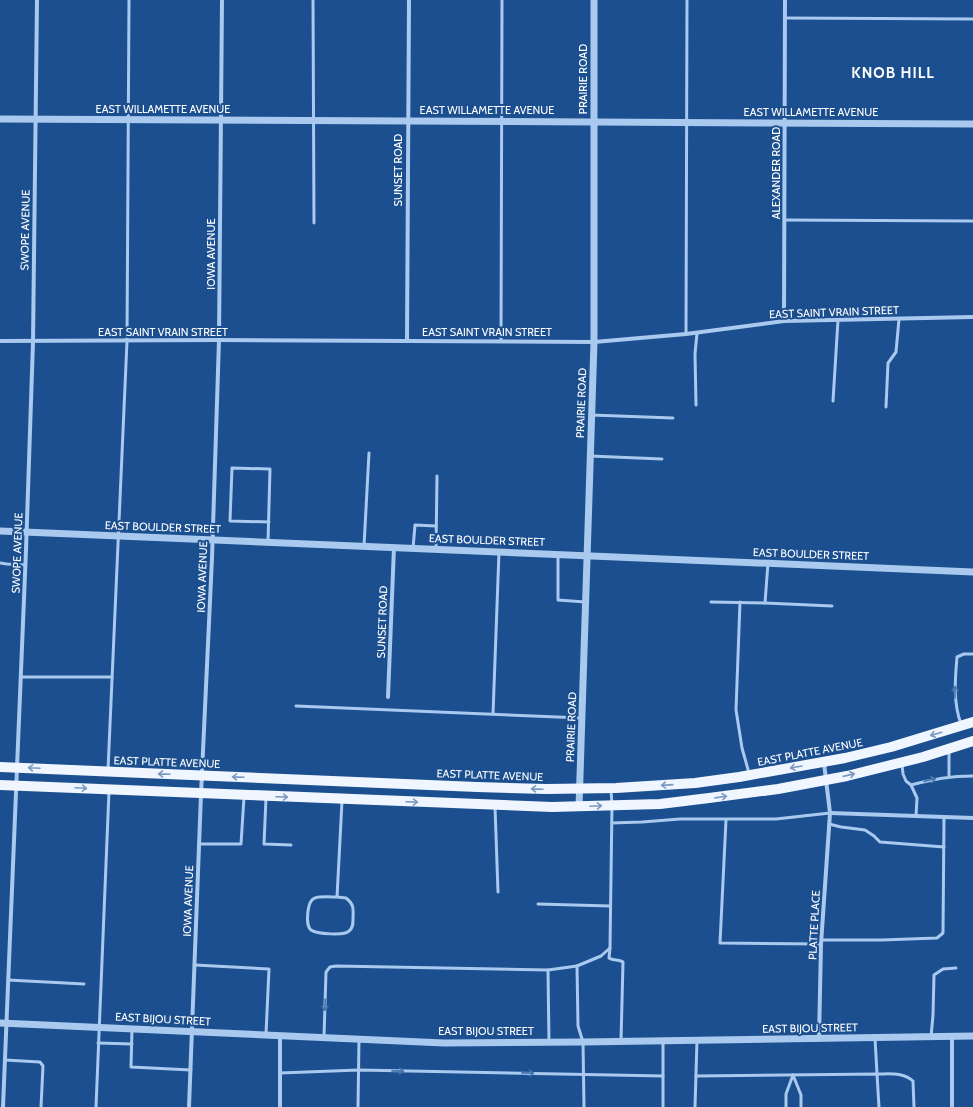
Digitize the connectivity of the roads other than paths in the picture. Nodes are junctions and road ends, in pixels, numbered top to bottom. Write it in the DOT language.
graph roads {
  1 [pos="37,0"];
  2 [pos="129,0"];
  3 [pos="222,0"];
  4 [pos="314,0"];
  5 [pos="408,0"];
  6 [pos="502,0"];
  7 [pos="594,0"];
  8 [pos="687,0"];
  9 [pos="785,0"];
  10 [pos="785,18"];
  11 [pos="973,19"];
  12 [pos="0,119"];
  13 [pos="36,119"];
  14 [pos="128,119"];
  15 [pos="221,120"];
  16 [pos="314,120"];
  17 [pos="407,120"];
  18 [pos="501,121"];
  19 [pos="594,122"];
  20 [pos="687,122"];
  21 [pos="785,123"];
  22 [pos="973,124"];
  23 [pos="784,220"];
  24 [pos="973,221"];
  25 [pos="314,223"];
  26 [pos="973,317"];
  27 [pos="899,319"];
  28 [pos="838,320"];
  29 [pos="784,321"];
  30 [pos="696,333"];
  31 [pos="686,334"];
  32 [pos="219,340"];
  33 [pos="0,341"];
  34 [pos="127,341"];
  35 [pos="407,341"];
  36 [pos="501,341"];
  37 [pos="33,342"];
  38 [pos="594,342"];
  39 [pos="833,401"];
  40 [pos="696,405"];
  41 [pos="886,407"];
  42 [pos="591,415"];
  43 [pos="673,418"];
  44 [pos="369,453"];
  45 [pos="590,456"];
  46 [pos="662,459"];
  47 [pos="437,476"];
  48 [pos="269,522"];
  49 [pos="436,526"];
  50 [pos="0,531"];
  51 [pos="27,532"];
  52 [pos="118,536"];
  53 [pos="212,540"];
  54 [pos="268,542"];
  55 [pos="364,546"];
  56 [pos="394,547"];
  57 [pos="414,548"];
  58 [pos="436,549"];
  59 [pos="499,552"];
  60 [pos="558,554"];
  61 [pos="587,556"];
  62 [pos="0,563"];
  63 [pos="768,563"];
  64 [pos="25,564"];
  65 [pos="973,572"];
  66 [pos="586,602"];
  67 [pos="711,602"];
  68 [pos="740,602"];
  69 [pos="765,603"];
  70 [pos="832,606"];
  71 [pos="973,654"];
  72 [pos="21,677"];
  73 [pos="112,677"];
  74 [pos="388,697"];
  75 [pos="296,706"];
  76 [pos="493,714"];
  77 [pos="582,718"];
  78 [pos="973,722"];
  79 [pos="962,726"];
  80 [pos="973,737"];
  81 [pos="969,743"];
  82 [pos="948,749"];
  83 [pos="824,762"];
  84 [pos="902,762"];
  85 [pos="0,767"];
  86 [pos="17,767"];
  87 [pos="108,772"];
  88 [pos="203,776"];
  89 [pos="750,776"];
  90 [pos="973,776"];
  91 [pos="948,777"];
  92 [pos="826,780"];
  93 [pos="0,785"];
  94 [pos="911,785"];
  95 [pos="16,786"];
  96 [pos="611,788"];
  97 [pos="580,789"];
  98 [pos="109,790"];
  99 [pos="201,794"];
  100 [pos="244,795"];
  101 [pos="267,796"];
  102 [pos="342,799"];
  103 [pos="495,805"];
  104 [pos="612,805"];
  105 [pos="579,807"];
  106 [pos="830,813"];
  107 [pos="916,816"];
  108 [pos="944,817"];
  109 [pos="973,818"];
  110 [pos="726,820"];
  111 [pos="612,822"];
  112 [pos="830,824"];
  113 [pos="199,844"];
  114 [pos="292,845"];
  115 [pos="944,846"];
  116 [pos="498,892"];
  117 [pos="337,897"];
  118 [pos="538,904"];
  119 [pos="610,906"];
  120 [pos="821,942"];
  121 [pos="610,948"];
  122 [pos="195,965"];
  123 [pos="577,966"];
  124 [pos="956,968"];
  125 [pos="548,970"];
  126 [pos="8,980"];
  127 [pos="84,984"];
  128 [pos="3,1023"];
  129 [pos="99,1027"];
  130 [pos="132,1028"];
  131 [pos="192,1031"];
  132 [pos="266,1035"];
  133 [pos="280,1036"];
  134 [pos="973,1036"];
  135 [pos="931,1037"];
  136 [pos="952,1037"];
  137 [pos="324,1038"];
  138 [pos="875,1038"];
  139 [pos="360,1039"];
  140 [pos="819,1039"];
  141 [pos="697,1040"];
  142 [pos="663,1041"];
  143 [pos="549,1042"];
  144 [pos="583,1042"];
  145 [pos="621,1042"];
  146 [pos="98,1043"];
  147 [pos="132,1044"];
  148 [pos="4,1060"];
  149 [pos="190,1070"];
  150 [pos="359,1070"];
  151 [pos="280,1073"];
  152 [pos="584,1074"];
  153 [pos="877,1074"];
  154 [pos="793,1075"];
  155 [pos="663,1076"];
  156 [pos="696,1076"];
  157 [pos="3,1107"];
  158 [pos="41,1107"];
  159 [pos="96,1107"];
  160 [pos="189,1107"];
  161 [pos="280,1107"];
  162 [pos="358,1107"];
  163 [pos="584,1107"];
  164 [pos="663,1107"];
  165 [pos="695,1107"];
  166 [pos="786,1107"];
  167 [pos="801,1107"];
  168 [pos="879,1107"];
  169 [pos="914,1107"];
  170 [pos="952,1107"];
  1 -- 13 [label="street, SWOPE AVENUE"];
  2 -- 14 [label="lane"];
  3 -- 15 [label="street, IOWA AVENUE"];
  4 -- 16 [label="lane"];
  5 -- 17 [label="street, SUNSET ROAD"];
  6 -- 18 [label="lane"];
  7 -- 19 [label="street, PRAIRIE ROAD"];
  8 -- 20 [label="lane"];
  9 -- 10 [label="street, ALEXANDER ROAD"];
  10 -- 11 [label="lane"];
  10 -- 21 [label="street, ALEXANDER ROAD"];
  12 -- 13 [label="street, EAST WILLAMETTE AVENUE"];
  13 -- 14 [label="street, EAST WILLAMETTE AVENUE"];
  13 -- 37 [label="street, SWOPE AVENUE"];
  14 -- 15 [label="street, EAST WILLAMETTE AVENUE"];
  14 -- 34 [label="lane"];
  15 -- 16 [label="street, EAST WILLAMETTE AVENUE"];
  15 -- 32 [label="street, IOWA AVENUE"];
  16 -- 17 [label="street, EAST WILLAMETTE AVENUE"];
  16 -- 25 [label="lane"];
  17 -- 18 [label="street, EAST WILLAMETTE AVENUE"];
  17 -- 35 [label="street, SUNSET ROAD"];
  18 -- 19 [label="street, EAST WILLAMETTE AVENUE"];
  18 -- 36 [label="lane"];
  19 -- 20 [label="street, EAST WILLAMETTE AVENUE"];
  19 -- 38 [label="street, PRAIRIE ROAD"];
  20 -- 21 [label="street, EAST WILLAMETTE AVENUE"];
  20 -- 31 [label="lane"];
  21 -- 22 [label="street, EAST WILLAMETTE AVENUE"];
  21 -- 23 [label="street, ALEXANDER ROAD"];
  23 -- 24 [label="lane"];
  23 -- 29 [label="street, ALEXANDER ROAD"];
  26 -- 27 [label="street, EAST SAINT VRAIN STREET"];
  27 -- 28 [label="street, EAST SAINT VRAIN STREET"];
  27 -- 41 [label="lane"];
  28 -- 29 [label="street, EAST SAINT VRAIN STREET"];
  28 -- 39 [label="lane"];
  29 -- 30 [label="street, EAST SAINT VRAIN STREET"];
  30 -- 31 [label="street, EAST SAINT VRAIN STREET"];
  30 -- 40 [label="lane"];
  31 -- 38 [label="street, EAST SAINT VRAIN STREET"];
  32 -- 34 [label="street, EAST SAINT VRAIN STREET"];
  32 -- 35 [label="street, EAST SAINT VRAIN STREET"];
  32 -- 53 [label="street, IOWA AVENUE"];
  33 -- 37 [label="street, EAST SAINT VRAIN STREET"];
  34 -- 37 [label="street, EAST SAINT VRAIN STREET"];
  34 -- 52 [label="lane"];
  35 -- 36 [label="street, EAST SAINT VRAIN STREET"];
  36 -- 38 [label="street, EAST SAINT VRAIN STREET"];
  37 -- 51 [label="street, SWOPE AVENUE"];
  38 -- 42 [label="street, PRAIRIE ROAD"];
  42 -- 43 [label="lane"];
  42 -- 45 [label="street, PRAIRIE ROAD"];
  44 -- 55 [label="lane"];
  45 -- 46 [label="lane"];
  45 -- 61 [label="street, PRAIRIE ROAD"];
  47 -- 49 [label="lane"];
  48 -- 48 [label="lane"];
  48 -- 54 [label="lane"];
  49 -- 57 [label="lane"];
  49 -- 58 [label="lane"];
  50 -- 51 [label="street, EAST BOULDER STREET"];
  51 -- 52 [label="street, EAST BOULDER STREET"];
  51 -- 64 [label="street, SWOPE AVENUE"];
  52 -- 53 [label="street, EAST BOULDER STREET"];
  52 -- 73 [label="lane"];
  53 -- 54 [label="street, EAST BOULDER STREET"];
  53 -- 88 [label="street, IOWA AVENUE"];
  54 -- 55 [label="street, EAST BOULDER STREET"];
  55 -- 56 [label="street, EAST BOULDER STREET"];
  56 -- 57 [label="street, EAST BOULDER STREET"];
  56 -- 74 [label="street, SUNSET ROAD"];
  57 -- 58 [label="street, EAST BOULDER STREET"];
  58 -- 59 [label="street, EAST BOULDER STREET"];
  59 -- 60 [label="street, EAST BOULDER STREET"];
  59 -- 76 [label="lane"];
  60 -- 61 [label="street, EAST BOULDER STREET"];
  60 -- 66 [label="lane"];
  61 -- 63 [label="street, EAST BOULDER STREET"];
  61 -- 66 [label="street, PRAIRIE ROAD"];
  62 -- 64 [label="lane"];
  63 -- 65 [label="street, EAST BOULDER STREET"];
  63 -- 69 [label="lane"];
  64 -- 72 [label="street, SWOPE AVENUE"];
  66 -- 77 [label="street, PRAIRIE ROAD"];
  67 -- 68 [label="lane"];
  68 -- 69 [label="lane"];
  68 -- 89 [label="lane"];
  69 -- 70 [label="lane"];
  79 -- 71 [label="lane, one-way"];
  72 -- 73 [label="lane"];
  72 -- 86 [label="street, SWOPE AVENUE"];
  73 -- 87 [label="lane"];
  75 -- 76 [label="lane"];
  76 -- 77 [label="lane"];
  77 -- 97 [label="street, PRAIRIE ROAD"];
  78 -- 79 [label="main road, EAST PLATTE AVENUE"];
  79 -- 83 [label="main road, EAST PLATTE AVENUE, one-way"];
  80 -- 81 [label="main road"];
  81 -- 82 [label="main road"];
  82 -- 84 [label="main road"];
  82 -- 91 [label="lane"];
  83 -- 89 [label="main road, EAST PLATTE AVENUE, one-way"];
  83 -- 92 [label="street, PLATTE PLACE"];
  92 -- 84 [label="main road, one-way"];
  84 -- 94 [label="lane"];
  85 -- 86 [label="main road, EAST PLATTE AVENUE"];
  87 -- 86 [label="main road, EAST PLATTE AVENUE, one-way"];
  86 -- 95 [label="street, SWOPE AVENUE"];
  88 -- 87 [label="main road, EAST PLATTE AVENUE, one-way"];
  97 -- 88 [label="main road, EAST PLATTE AVENUE, one-way"];
  88 -- 99 [label="street, IOWA AVENUE"];
  89 -- 96 [label="main road, EAST PLATTE AVENUE, one-way"];
  90 -- 91 [label="lane"];
  94 -- 91 [label="lane, one-way"];
  104 -- 92 [label="main road, one-way"];
  92 -- 106 [label="street, PLATTE PLACE"];
  93 -- 95 [label="main road"];
  94 -- 107 [label="lane"];
  95 -- 98 [label="main road, one-way"];
  95 -- 126 [label="street, SWOPE AVENUE"];
  96 -- 97 [label="main road, EAST PLATTE AVENUE"];
  96 -- 104 [label="lane"];
  97 -- 105 [label="street, PRAIRIE ROAD"];
  98 -- 99 [label="main road"];
  98 -- 129 [label="lane"];
  99 -- 100 [label="main road"];
  99 -- 113 [label="street, IOWA AVENUE"];
  100 -- 101 [label="main road"];
  100 -- 113 [label="lane"];
  101 -- 102 [label="main road, one-way"];
  101 -- 114 [label="lane"];
  102 -- 103 [label="main road, one-way"];
  102 -- 117 [label="lane"];
  103 -- 105 [label="main road"];
  103 -- 116 [label="lane"];
  105 -- 104 [label="main road, one-way"];
  104 -- 111 [label="lane"];
  106 -- 107 [label="street"];
  106 -- 110 [label="lane"];
  106 -- 112 [label="street, PLATTE PLACE"];
  107 -- 108 [label="street"];
  108 -- 109 [label="street"];
  108 -- 115 [label="lane"];
  110 -- 111 [label="lane"];
  110 -- 120 [label="lane"];
  111 -- 119 [label="lane"];
  112 -- 115 [label="lane"];
  112 -- 120 [label="street, PLATTE PLACE"];
  113 -- 122 [label="street, IOWA AVENUE"];
  115 -- 120 [label="lane"];
  117 -- 117 [label="lane"];
  118 -- 119 [label="lane"];
  119 -- 121 [label="lane"];
  120 -- 140 [label="street, PLATTE PLACE"];
  121 -- 123 [label="lane"];
  121 -- 145 [label="lane"];
  122 -- 131 [label="street, IOWA AVENUE"];
  122 -- 132 [label="lane"];
  123 -- 125 [label="lane"];
  123 -- 144 [label="lane"];
  124 -- 135 [label="lane"];
  125 -- 137 [label="lane, one-way"];
  125 -- 143 [label="lane"];
  126 -- 127 [label="lane"];
  126 -- 128 [label="street, SWOPE AVENUE"];
  128 -- 129 [label="street, EAST BIJOU STREET"];
  128 -- 148 [label="street, SWOPE AVENUE"];
  129 -- 130 [label="street, EAST BIJOU STREET"];
  129 -- 146 [label="lane"];
  130 -- 131 [label="street, EAST BIJOU STREET"];
  130 -- 147 [label="lane"];
  131 -- 132 [label="street, EAST BIJOU STREET"];
  131 -- 149 [label="street, IOWA AVENUE"];
  132 -- 133 [label="street, EAST BIJOU STREET"];
  133 -- 137 [label="street, EAST BIJOU STREET"];
  133 -- 151 [label="street"];
  134 -- 136 [label="street, EAST BIJOU STREET"];
  135 -- 136 [label="street, EAST BIJOU STREET"];
  135 -- 138 [label="street, EAST BIJOU STREET"];
  136 -- 170 [label="street"];
  137 -- 139 [label="street, EAST BIJOU STREET"];
  138 -- 140 [label="street, EAST BIJOU STREET"];
  138 -- 153 [label="lane"];
  139 -- 143 [label="street, EAST BIJOU STREET"];
  139 -- 150 [label="lane"];
  140 -- 141 [label="street, EAST BIJOU STREET"];
  141 -- 142 [label="street, EAST BIJOU STREET"];
  141 -- 156 [label="lane"];
  142 -- 145 [label="street, EAST BIJOU STREET"];
  142 -- 155 [label="lane"];
  143 -- 144 [label="street, EAST BIJOU STREET"];
  144 -- 145 [label="street, EAST BIJOU STREET"];
  144 -- 152 [label="lane"];
  146 -- 147 [label="lane"];
  146 -- 159 [label="lane"];
  147 -- 149 [label="lane"];
  148 -- 157 [label="street, SWOPE AVENUE"];
  148 -- 158 [label="lane"];
  149 -- 160 [label="street, IOWA AVENUE"];
  150 -- 151 [label="lane"];
  150 -- 152 [label="lane, one-way"];
  150 -- 162 [label="lane"];
  151 -- 161 [label="street"];
  152 -- 155 [label="lane"];
  152 -- 163 [label="lane"];
  153 -- 154 [label="lane"];
  153 -- 168 [label="lane"];
  153 -- 169 [label="lane"];
  154 -- 156 [label="lane"];
  154 -- 166 [label="lane"];
  154 -- 167 [label="lane"];
  155 -- 164 [label="lane"];
  156 -- 165 [label="lane"];
}
